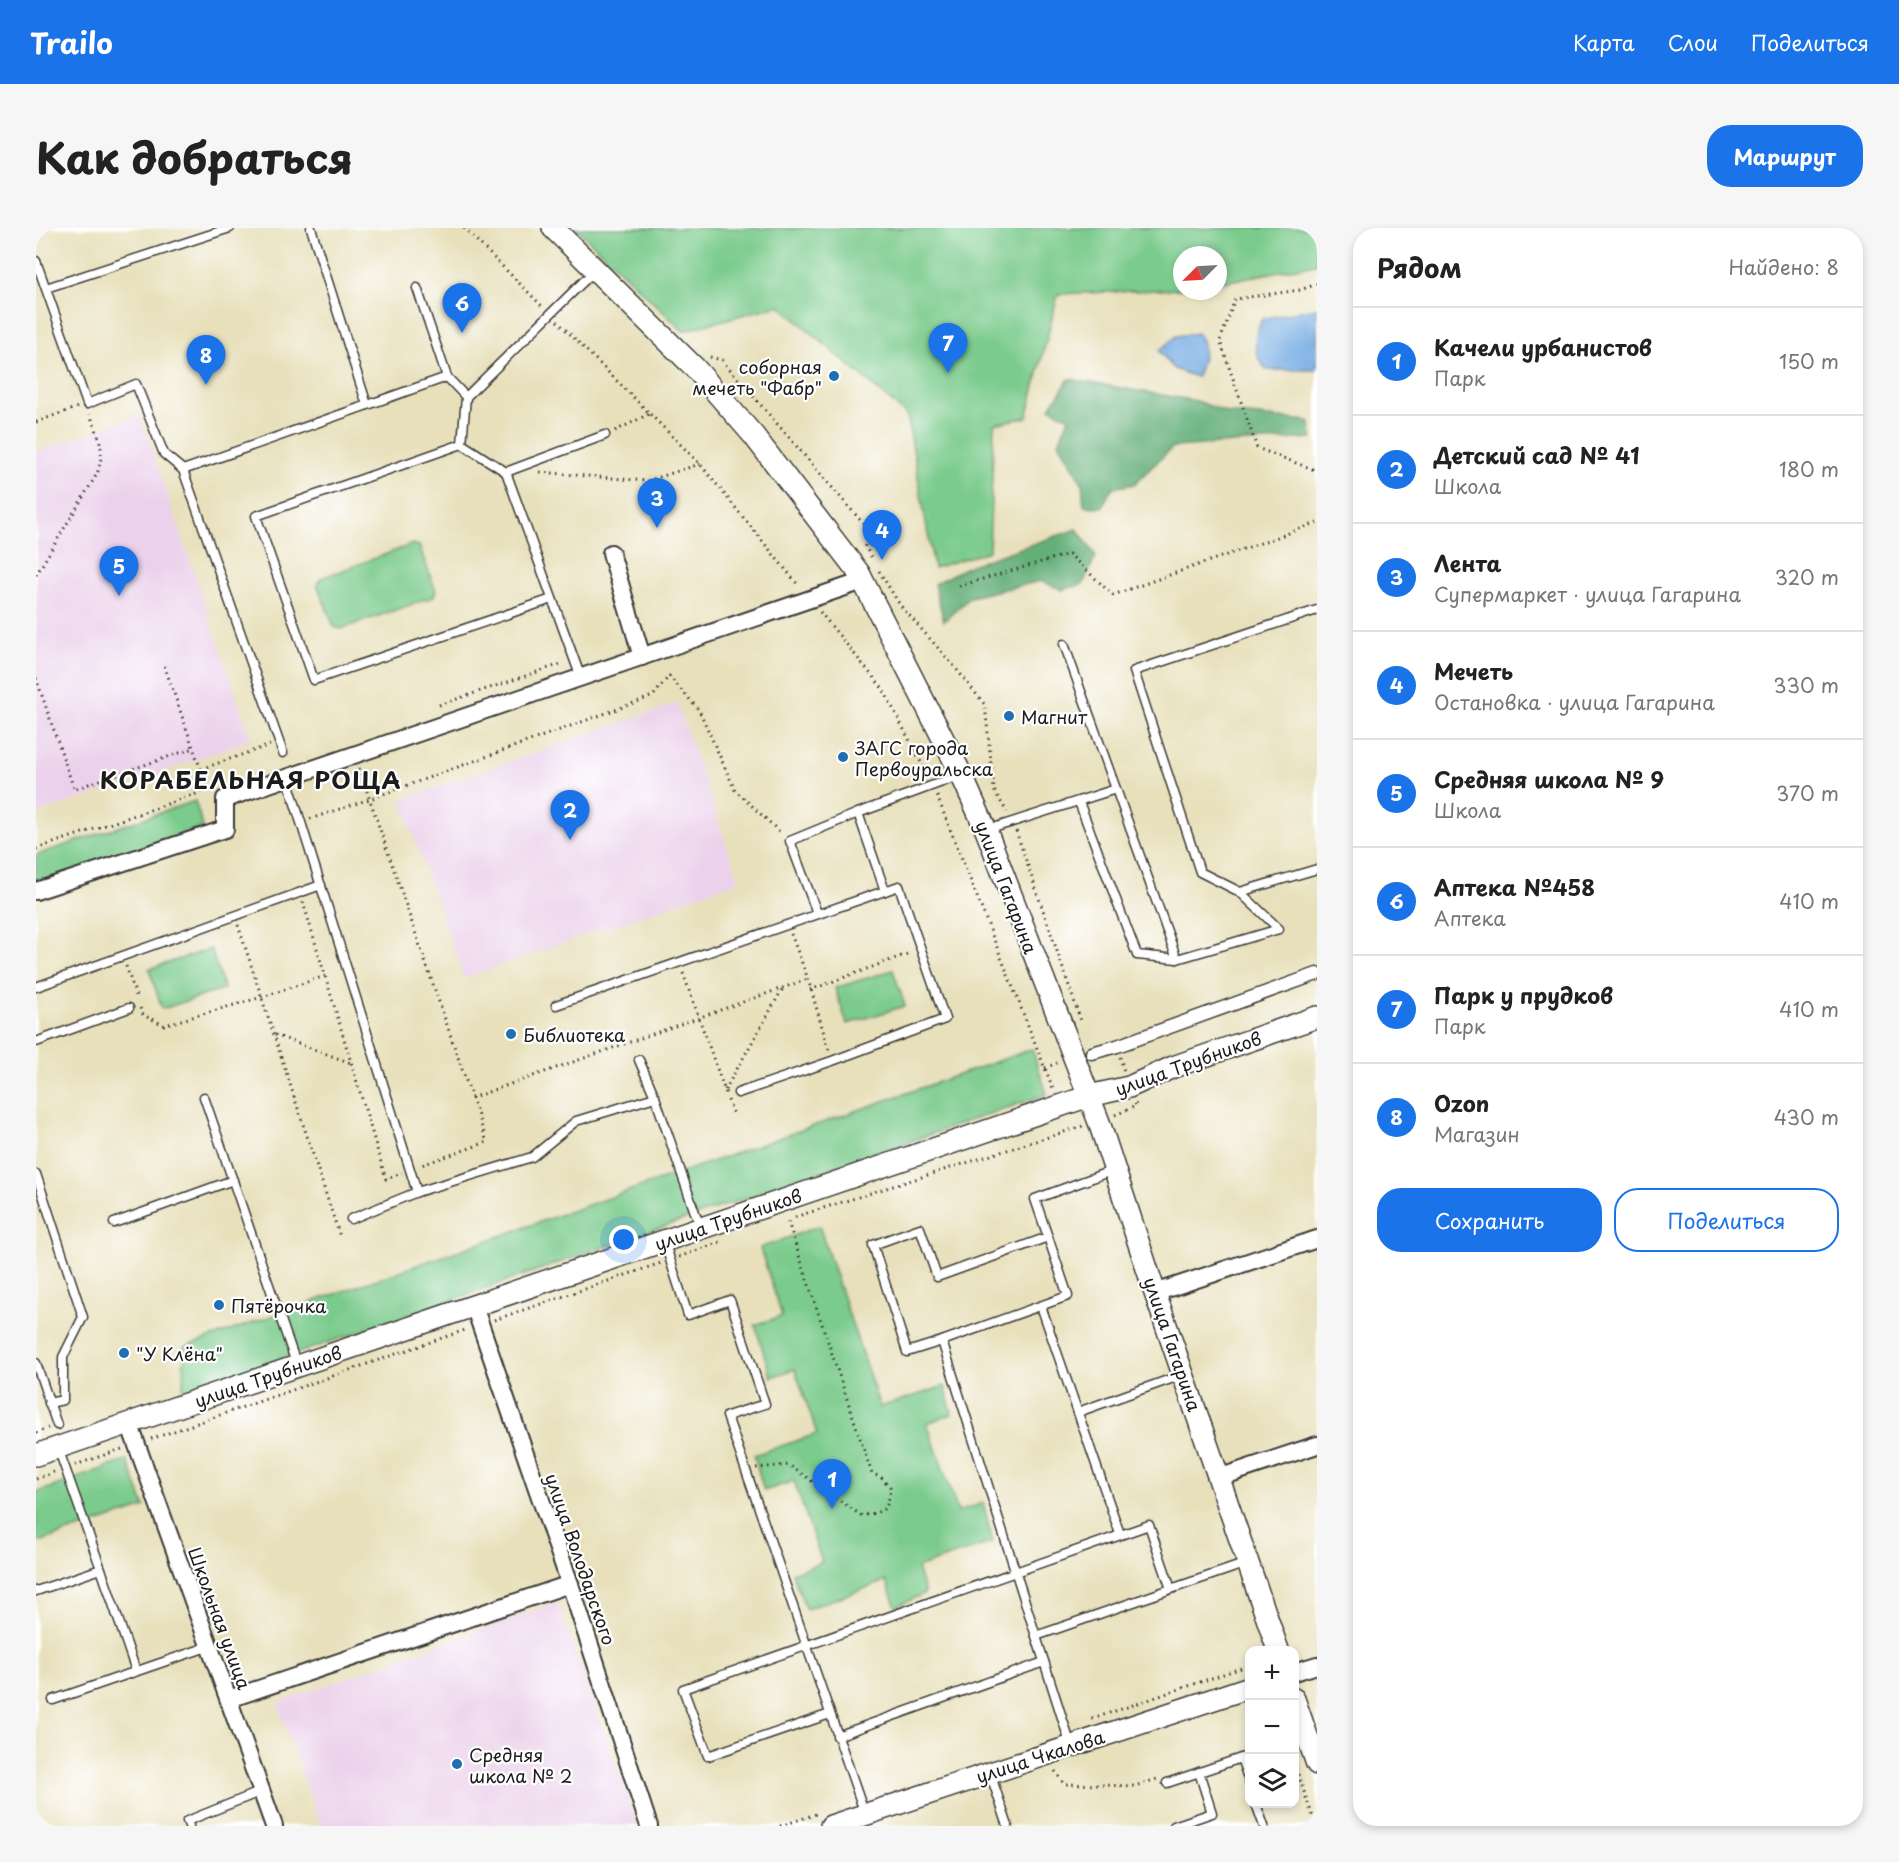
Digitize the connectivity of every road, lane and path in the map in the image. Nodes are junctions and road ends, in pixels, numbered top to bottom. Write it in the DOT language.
graph roads {
  1 [pos="230,228"];
  2 [pos="311,228"];
  3 [pos="464,228"];
  4 [pos="553,228"];
  5 [pos="36,261"];
  6 [pos="594,270"];
  7 [pos="1317,284"];
  8 [pos="46,288"];
  9 [pos="417,288"];
  10 [pos="550,314"];
  11 [pos="447,377"];
  12 [pos="466,397"];
  13 [pos="87,404"];
  14 [pos="367,405"];
  15 [pos="650,414"];
  16 [pos="36,422"];
  17 [pos="605,435"];
  18 [pos="462,444"];
  19 [pos="532,461"];
  20 [pos="700,465"];
  21 [pos="183,470"];
  22 [pos="1317,471"];
  23 [pos="506,472"];
  24 [pos="1317,523"];
  25 [pos="611,553"];
  26 [pos="36,575"];
  27 [pos="863,581"];
  28 [pos="959,586"];
  29 [pos="552,599"];
  30 [pos="810,599"];
  31 [pos="1317,610"];
  32 [pos="1064,644"];
  33 [pos="642,657"];
  34 [pos="574,660"];
  35 [pos="164,662"];
  36 [pos="36,678"];
  37 [pos="580,678"];
  38 [pos="439,705"];
  39 [pos="279,742"];
  40 [pos="194,748"];
  41 [pos="283,753"];
  42 [pos="355,754"];
  43 [pos="201,769"];
  44 [pos="961,774"];
  45 [pos="287,778"];
  46 [pos="933,785"];
  47 [pos="1116,789"];
  48 [pos="370,800"];
  49 [pos="1079,802"];
  50 [pos="858,813"];
  51 [pos="301,822"];
  52 [pos="986,830"];
  53 [pos="790,841"];
  54 [pos="36,849"];
  55 [pos="1317,869"];
  56 [pos="321,885"];
  57 [pos="36,891"];
  58 [pos="885,891"];
  59 [pos="300,892"];
  60 [pos="1240,892"];
  61 [pos="817,913"];
  62 [pos="235,916"];
  63 [pos="787,924"];
  64 [pos="921,949"];
  65 [pos="122,956"];
  66 [pos="1177,959"];
  67 [pos="679,962"];
  68 [pos="1317,974"];
  69 [pos="325,976"];
  70 [pos="808,980"];
  71 [pos="36,987"];
  72 [pos="783,988"];
  73 [pos="810,990"];
  74 [pos="262,997"];
  75 [pos="556,1005"];
  76 [pos="129,1008"];
  77 [pos="1317,1017"];
  78 [pos="699,1018"];
  79 [pos="275,1035"];
  80 [pos="36,1042"];
  81 [pos="1092,1053"];
  82 [pos="639,1060"];
  83 [pos="832,1061"];
  84 [pos="351,1063"];
  85 [pos="1045,1068"];
  86 [pos="725,1090"];
  87 [pos="738,1093"];
  88 [pos="204,1096"];
  89 [pos="655,1096"];
  90 [pos="1089,1096"];
  91 [pos="471,1098"];
  92 [pos="734,1115"];
  93 [pos="1068,1129"];
  94 [pos="410,1170"];
  95 [pos="1114,1170"];
  96 [pos="36,1174"];
  97 [pos="233,1180"];
  98 [pos="417,1192"];
  99 [pos="351,1219"];
  100 [pos="114,1223"];
  101 [pos="700,1228"];
  102 [pos="340,1237"];
  103 [pos="1048,1237"];
  104 [pos="1317,1239"];
  105 [pos="723,1241"];
  106 [pos="667,1250"];
  107 [pos="1155,1293"];
  108 [pos="1041,1306"];
  109 [pos="477,1315"];
  110 [pos="942,1341"];
  111 [pos="36,1363"];
  112 [pos="297,1366"];
  113 [pos="1183,1375"];
  114 [pos="49,1403"];
  115 [pos="1078,1412"];
  116 [pos="129,1423"];
  117 [pos="57,1425"];
  118 [pos="137,1444"];
  119 [pos="1317,1445"];
  120 [pos="58,1448"];
  121 [pos="36,1455"];
  122 [pos="66,1468"];
  123 [pos="745,1469"];
  124 [pos="1218,1478"];
  125 [pos="36,1479"];
  126 [pos="1120,1534"];
  127 [pos="1248,1563"];
  128 [pos="101,1569"];
  129 [pos="1016,1572"];
  130 [pos="570,1584"];
  131 [pos="1171,1589"];
  132 [pos="36,1591"];
  133 [pos="1036,1636"];
  134 [pos="806,1645"];
  135 [pos="210,1646"];
  136 [pos="1277,1646"];
  137 [pos="1044,1662"];
  138 [pos="1317,1665"];
  139 [pos="1299,1670"];
  140 [pos="136,1671"];
  141 [pos="1245,1689"];
  142 [pos="229,1699"];
  143 [pos="53,1700"];
  144 [pos="1294,1700"];
  145 [pos="830,1714"];
  146 [pos="837,1736"];
  147 [pos="1071,1746"];
  148 [pos="1245,1757"];
  149 [pos="1317,1764"];
  150 [pos="1054,1769"];
  151 [pos="1199,1772"];
  152 [pos="990,1773"];
  153 [pos="1299,1777"];
  154 [pos="1167,1779"];
  155 [pos="262,1791"];
  156 [pos="1258,1808"];
  157 [pos="850,1822"];
  158 [pos="189,1826"];
  159 [pos="274,1826"];
  160 [pos="649,1826"];
  161 [pos="1008,1826"];
  162 [pos="1174,1826"];
  163 [pos="1264,1826"];
  164 [pos="1316,1826"];
  1 -- 8 [label="lane"];
  2 -- 14 [label="lane"];
  3 -- 10 [label="path"];
  4 -- 6 [label="street, улица Гагарина"];
  5 -- 8 [label="lane"];
  6 -- 10 [label="lane"];
  6 -- 27 [label="street, улица Гагарина"];
  7 -- 22 [label="path"];
  8 -- 13 [label="lane"];
  9 -- 11 [label="lane"];
  10 -- 12 [label="lane"];
  10 -- 15 [label="path"];
  11 -- 12 [label="lane"];
  11 -- 14 [label="lane"];
  12 -- 18 [label="lane"];
  13 -- 16 [label="path"];
  13 -- 21 [label="lane"];
  13 -- 26 [label="path"];
  14 -- 21 [label="lane"];
  15 -- 17 [label="path"];
  15 -- 20 [label="path"];
  17 -- 19 [label="lane"];
  18 -- 23 [label="lane"];
  18 -- 29 [label="lane"];
  19 -- 20 [label="path"];
  19 -- 23 [label="lane"];
  20 -- 30 [label="path"];
  21 -- 39 [label="lane"];
  23 -- 29 [label="lane"];
  24 -- 28 [label="path"];
  25 -- 33 [label="street"];
  27 -- 30 [label="street"];
  27 -- 44 [label="street, улица Гагарина"];
  29 -- 34 [label="lane"];
  30 -- 33 [label="street"];
  30 -- 46 [label="path"];
  31 -- 60 [label="lane"];
  32 -- 47 [label="lane"];
  33 -- 37 [label="street"];
  34 -- 37 [label="lane"];
  34 -- 38 [label="path"];
  35 -- 40 [label="path"];
  36 -- 40 [label="path"];
  37 -- 42 [label="street"];
  39 -- 41 [label="lane"];
  39 -- 43 [label="path"];
  40 -- 43 [label="path"];
  42 -- 45 [label="street"];
  42 -- 48 [label="path"];
  43 -- 54 [label="path"];
  44 -- 46 [label="lane"];
  44 -- 52 [label="street, улица Гагарина"];
  45 -- 51 [label="lane"];
  45 -- 57 [label="street"];
  46 -- 50 [label="lane"];
  46 -- 85 [label="path"];
  47 -- 49 [label="lane"];
  47 -- 66 [label="lane"];
  48 -- 51 [label="path"];
  48 -- 53 [label="path"];
  48 -- 91 [label="path"];
  49 -- 52 [label="lane"];
  49 -- 66 [label="lane"];
  50 -- 53 [label="lane"];
  50 -- 58 [label="lane"];
  51 -- 56 [label="lane"];
  52 -- 90 [label="street, улица Гагарина"];
  53 -- 61 [label="lane"];
  55 -- 60 [label="lane"];
  56 -- 59 [label="lane"];
  56 -- 94 [label="lane"];
  58 -- 61 [label="lane"];
  58 -- 64 [label="lane"];
  59 -- 62 [label="lane"];
  59 -- 69 [label="path"];
  60 -- 66 [label="lane"];
  61 -- 63 [label="lane"];
  62 -- 65 [label="lane"];
  62 -- 74 [label="path"];
  63 -- 67 [label="lane"];
  63 -- 70 [label="path"];
  64 -- 73 [label="path"];
  64 -- 83 [label="lane"];
  65 -- 71 [label="lane"];
  65 -- 74 [label="path"];
  67 -- 75 [label="lane"];
  67 -- 78 [label="path"];
  68 -- 81 [label="street"];
  69 -- 74 [label="path"];
  69 -- 84 [label="path"];
  70 -- 72 [label="path"];
  70 -- 73 [label="path"];
  72 -- 78 [label="path"];
  72 -- 86 [label="path"];
  73 -- 83 [label="path"];
  74 -- 79 [label="path"];
  76 -- 80 [label="lane"];
  77 -- 90 [label="street, улица Трубников"];
  78 -- 86 [label="path"];
  78 -- 91 [label="path"];
  79 -- 84 [label="path"];
  79 -- 102 [label="path"];
  82 -- 89 [label="lane"];
  83 -- 87 [label="lane"];
  84 -- 94 [label="path"];
  86 -- 92 [label="path"];
  88 -- 97 [label="lane"];
  89 -- 98 [label="lane"];
  89 -- 101 [label="lane"];
  90 -- 95 [label="street, улица Гагарина"];
  90 -- 101 [label="street, улица Трубников"];
  91 -- 94 [label="path"];
  93 -- 123 [label="path"];
  94 -- 98 [label="lane"];
  95 -- 103 [label="lane"];
  95 -- 107 [label="street, улица Гагарина"];
  96 -- 114 [label="lane"];
  97 -- 100 [label="lane"];
  97 -- 112 [label="lane"];
  98 -- 99 [label="lane"];
  101 -- 106 [label="street, улица Трубников"];
  103 -- 108 [label="lane"];
  103 -- 110 [label="lane"];
  104 -- 107 [label="street"];
  105 -- 106 [label="path"];
  106 -- 109 [label="street, улица Трубников"];
  106 -- 109 [label="path"];
  106 -- 123 [label="lane"];
  107 -- 113 [label="street, улица Гагарина"];
  108 -- 110 [label="lane"];
  108 -- 115 [label="lane"];
  109 -- 112 [label="street, улица Трубников"];
  109 -- 118 [label="path"];
  109 -- 130 [label="street, улица Володарского"];
  110 -- 129 [label="lane"];
  111 -- 114 [label="lane"];
  112 -- 116 [label="street, улица Трубников"];
  113 -- 115 [label="lane"];
  113 -- 124 [label="street, улица Гагарина"];
  114 -- 117 [label="lane"];
  115 -- 126 [label="lane"];
  116 -- 118 [label="street, Школьная улица"];
  116 -- 120 [label="street, улица Трубников"];
  118 -- 122 [label="path"];
  118 -- 135 [label="street, Школьная улица"];
  119 -- 124 [label="street"];
  120 -- 121 [label="street, улица Трубников"];
  120 -- 122 [label="lane"];
  122 -- 125 [label="path"];
  122 -- 128 [label="lane"];
  123 -- 134 [label="lane"];
  124 -- 127 [label="street, улица Гагарина"];
  126 -- 129 [label="lane"];
  126 -- 131 [label="lane"];
  127 -- 131 [label="lane"];
  127 -- 136 [label="street, улица Гагарина"];
  128 -- 132 [label="lane"];
  128 -- 140 [label="lane"];
  129 -- 133 [label="lane"];
  129 -- 134 [label="lane"];
  130 -- 142 [label="street"];
  130 -- 160 [label="street, улица Володарского"];
  131 -- 133 [label="lane"];
  133 -- 137 [label="lane"];
  134 -- 145 [label="lane"];
  134 -- 145 [label="lane"];
  135 -- 140 [label="lane"];
  135 -- 142 [label="street, Школьная улица"];
  137 -- 146 [label="lane"];
  137 -- 147 [label="lane"];
  138 -- 139 [label="street"];
  140 -- 143 [label="lane"];
  141 -- 147 [label="street, улица Чкалова"];
  142 -- 155 [label="street, Школьная улица"];
  144 -- 149 [label="street"];
  145 -- 146 [label="lane"];
  146 -- 157 [label="lane"];
  147 -- 152 [label="street, улица Чкалова"];
  148 -- 151 [label="lane"];
  150 -- 154 [label="path"];
  151 -- 154 [label="lane"];
  151 -- 162 [label="lane"];
  152 -- 157 [label="street, улица Чкалова"];
  152 -- 161 [label="lane"];
  153 -- 164 [label="path"];
  155 -- 158 [label="lane"];
  155 -- 159 [label="street, Школьная улица"];
  156 -- 163 [label="lane"];
}
